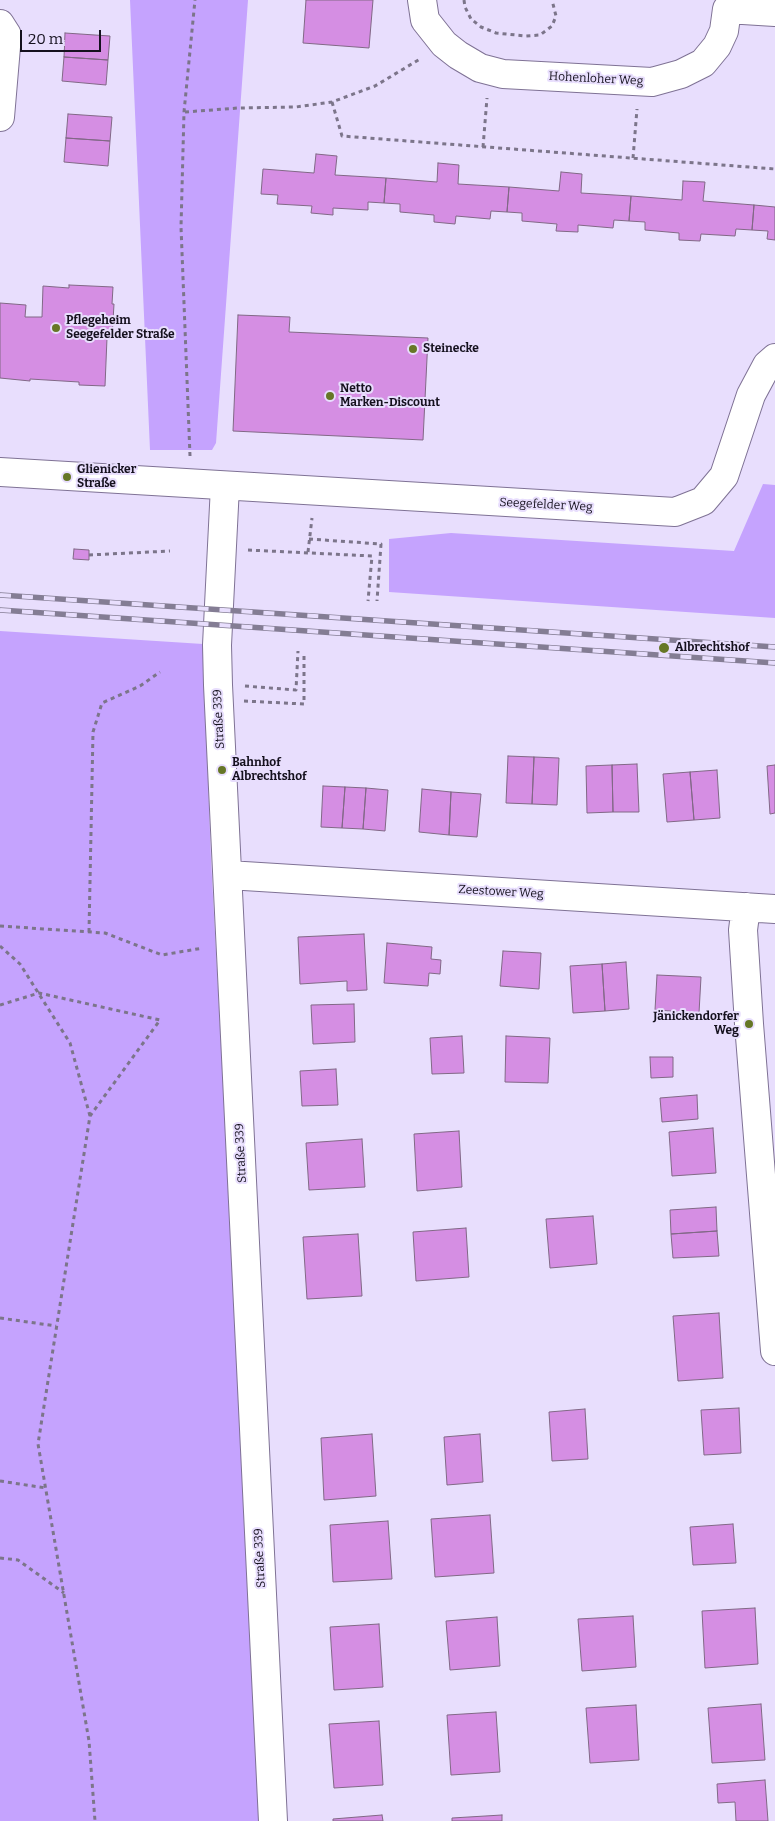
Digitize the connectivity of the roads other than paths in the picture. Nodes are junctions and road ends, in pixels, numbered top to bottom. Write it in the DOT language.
graph roads {
  1 [pos="422,0"];
  2 [pos="727,5"];
  3 [pos="775,12"];
  4 [pos="0,24"];
  5 [pos="0,117"];
  6 [pos="775,358"];
  7 [pos="0,472"];
  8 [pos="225,486"];
  9 [pos="228,875"];
  10 [pos="746,907"];
  11 [pos="775,909"];
  12 [pos="769,1188"];
  13 [pos="775,1350"];
  14 [pos="273,1821"];
  1 -- 2 [label="street, Hohenloher Weg"];
  2 -- 3 [label="street, Hohenloher Weg"];
  4 -- 5 [label="street"];
  6 -- 8 [label="street, Seegefelder Weg"];
  7 -- 8 [label="street, Seegefelder Weg"];
  8 -- 9 [label="street, Straße 339"];
  9 -- 10 [label="street, Zeestower Weg"];
  9 -- 14 [label="street, Straße 339"];
  10 -- 11 [label="street, Zeestower Weg"];
  10 -- 12 [label="street"];
  12 -- 13 [label="street"];
}
